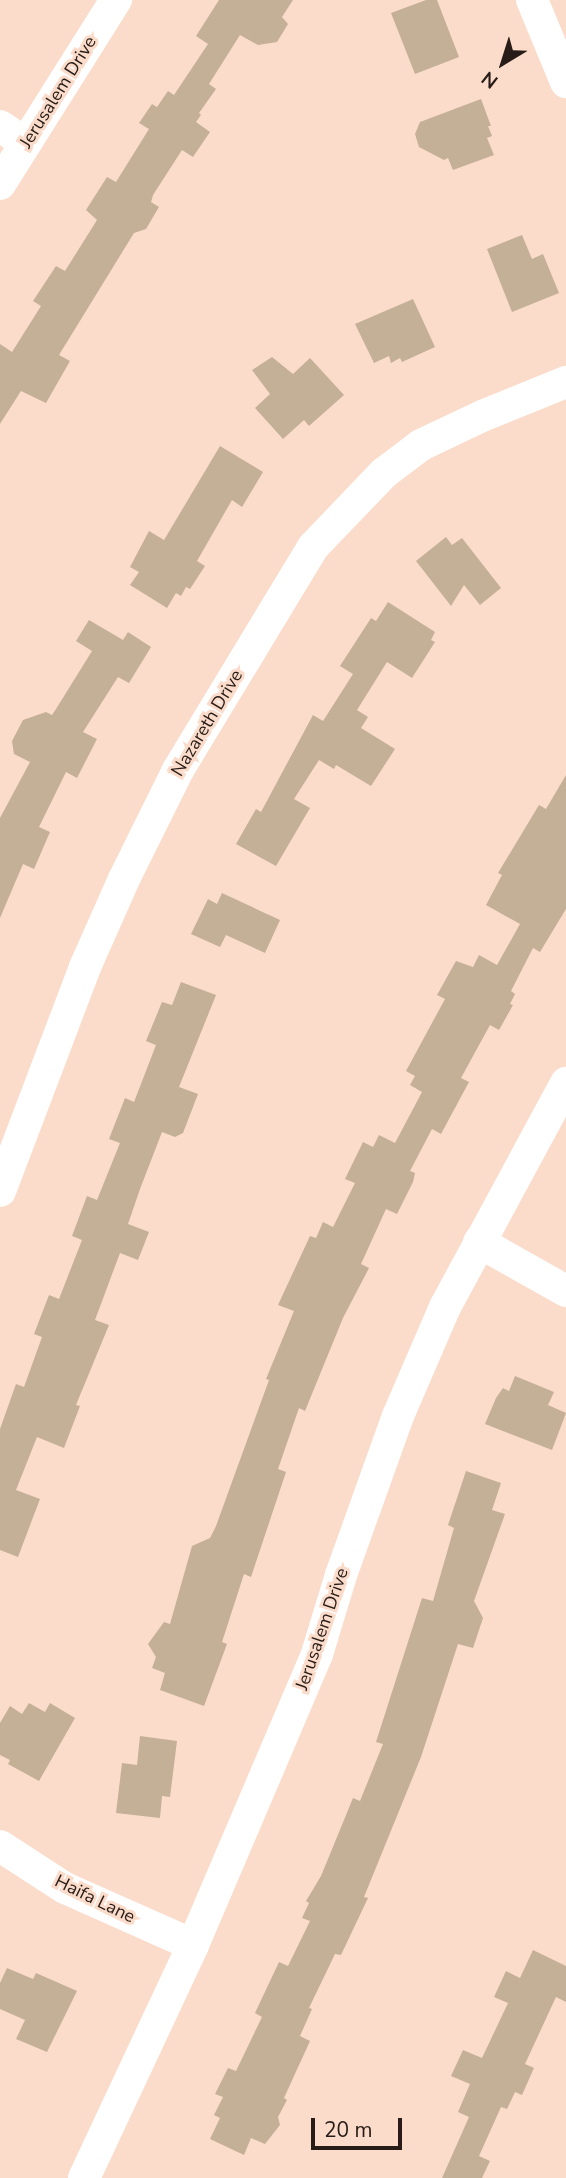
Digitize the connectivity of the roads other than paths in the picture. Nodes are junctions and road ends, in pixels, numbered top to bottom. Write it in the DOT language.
graph roads {
  1 [pos="116,0"];
  2 [pos="533,0"];
  3 [pos="566,82"];
  4 [pos="13,135"];
  5 [pos="0,184"];
  6 [pos="566,382"];
  7 [pos="566,1083"];
  8 [pos="0,1191"];
  9 [pos="479,1242"];
  10 [pos="566,1291"];
  11 [pos="0,1846"];
  12 [pos="193,1945"];
  13 [pos="94,2175"];
  1 -- 4 [label="street, Jerusalem Drive"];
  2 -- 3 [label="street"];
  4 -- 5 [label="street, Jerusalem Drive"];
  6 -- 8 [label="street, Nazareth Drive"];
  7 -- 9 [label="street, Jerusalem Drive"];
  9 -- 10 [label="street"];
  9 -- 12 [label="street, Jerusalem Drive"];
  11 -- 12 [label="street, Haifa Lane"];
  12 -- 13 [label="street, Jerusalem Drive"];
}
